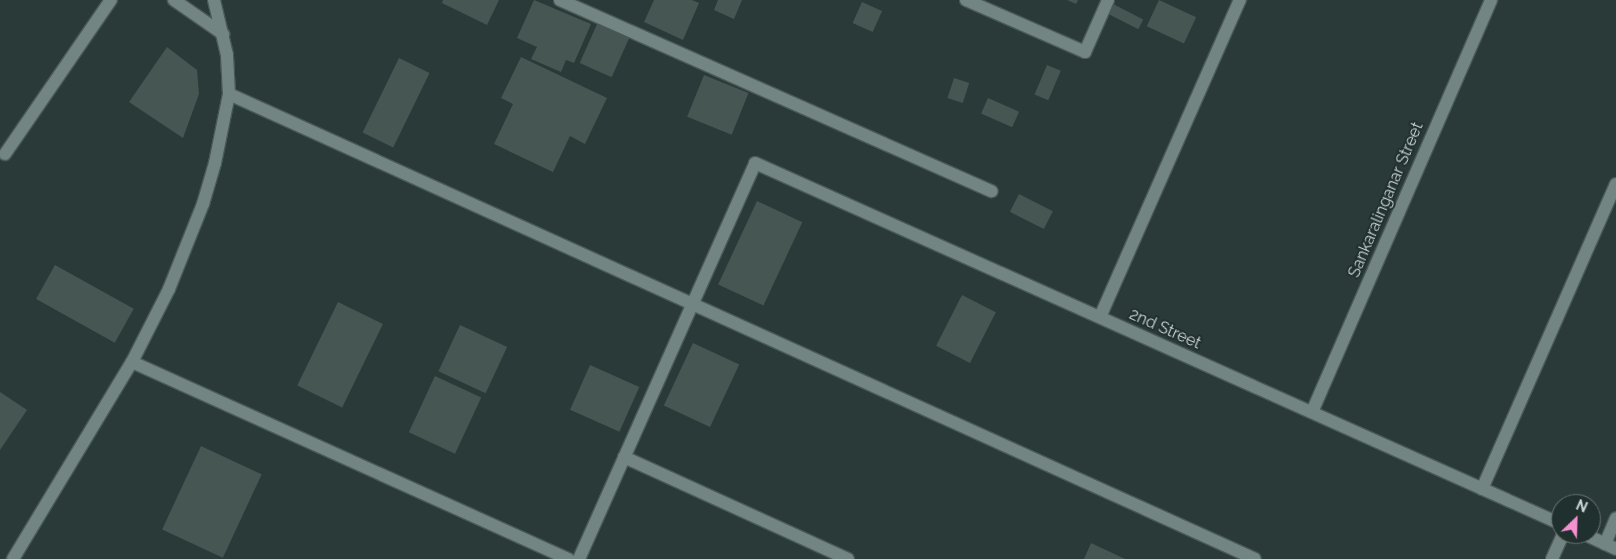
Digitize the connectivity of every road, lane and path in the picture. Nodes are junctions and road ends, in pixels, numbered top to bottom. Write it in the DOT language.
graph roads {
  1 [pos="111,0"];
  2 [pos="174,0"];
  3 [pos="214,0"];
  4 [pos="560,0"];
  5 [pos="966,0"];
  6 [pos="1108,0"];
  7 [pos="1240,0"];
  8 [pos="1491,0"];
  9 [pos="223,34"];
  10 [pos="229,94"];
  11 [pos="5,154"];
  12 [pos="1616,184"];
  13 [pos="992,191"];
  14 [pos="692,304"];
  15 [pos="1100,317"];
  16 [pos="132,362"];
  17 [pos="1312,412"];
  18 [pos="624,458"];
  19 [pos="1482,489"];
  20 [pos="1616,518"];
  21 [pos="1551,520"];
  22 [pos="1559,544"];
  23 [pos="1610,546"];
  24 [pos="13,559"];
  25 [pos="569,559"];
  26 [pos="579,559"];
  27 [pos="848,559"];
  28 [pos="1255,559"];
  29 [pos="1552,559"];
  1 -- 11 [label="street"];
  2 -- 9 [label="street"];
  3 -- 9 [label="street"];
  4 -- 13 [label="street"];
  5 -- 6 [label="street"];
  7 -- 15 [label="street"];
  8 -- 17 [label="street, Sankaralinganar Street"];
  9 -- 10 [label="street"];
  10 -- 14 [label="street"];
  10 -- 16 [label="street"];
  12 -- 19 [label="street"];
  14 -- 15 [label="street, 2nd Street"];
  14 -- 18 [label="street"];
  14 -- 28 [label="street"];
  15 -- 17 [label="street, 2nd Street"];
  16 -- 24 [label="street"];
  16 -- 25 [label="street"];
  17 -- 19 [label="street, 2nd Street"];
  18 -- 26 [label="street"];
  18 -- 27 [label="street"];
  19 -- 21 [label="street, 2nd Street"];
  20 -- 23 [label="street"];
  22 -- 29 [label="street"];
}
